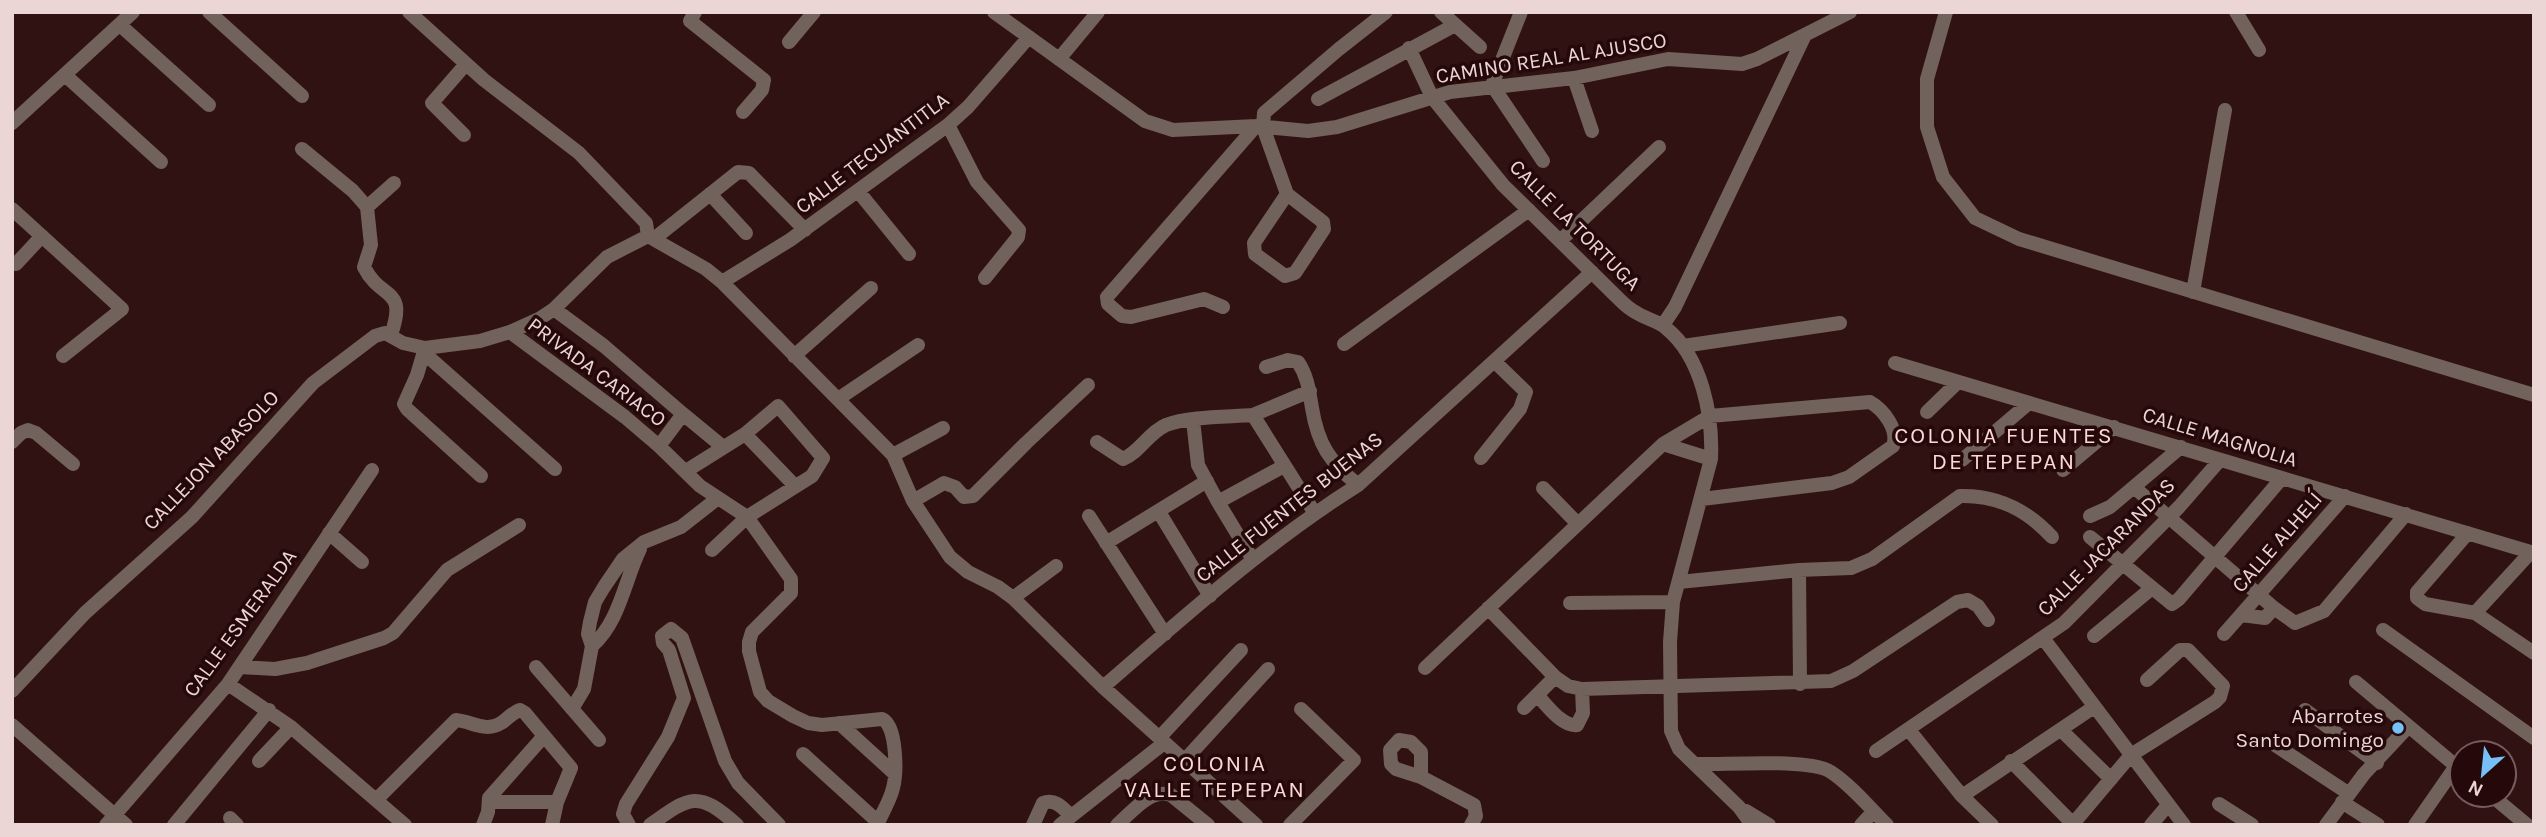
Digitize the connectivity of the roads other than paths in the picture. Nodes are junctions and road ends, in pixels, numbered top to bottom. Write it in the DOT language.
graph roads {
  1 [pos="133,12"];
  2 [pos="209,12"];
  3 [pos="409,12"];
  4 [pos="695,12"];
  5 [pos="814,12"];
  6 [pos="994,12"];
  7 [pos="1098,12"];
  8 [pos="1386,12"];
  9 [pos="1441,12"];
  10 [pos="1521,12"];
  11 [pos="1946,12"];
  12 [pos="2236,12"];
  13 [pos="1844,14"];
  14 [pos="1455,24"];
  15 [pos="120,25"];
  16 [pos="1805,35"];
  17 [pos="1029,37"];
  18 [pos="789,42"];
  19 [pos="1480,47"];
  20 [pos="1409,48"];
  21 [pos="2259,50"];
  22 [pos="1059,59"];
  23 [pos="466,64"];
  24 [pos="65,75"];
  25 [pos="1574,78"];
  26 [pos="1492,85"];
  27 [pos="302,96"];
  28 [pos="1433,97"];
  29 [pos="1318,99"];
  30 [pos="209,105"];
  31 [pos="2225,110"];
  32 [pos="743,112"];
  33 [pos="12,123"];
  34 [pos="948,125"];
  35 [pos="1260,126"];
  36 [pos="1592,131"];
  37 [pos="464,135"];
  38 [pos="1659,147"];
  39 [pos="302,149"];
  40 [pos="1543,160"];
  41 [pos="162,162"];
  42 [pos="394,183"];
  43 [pos="858,191"];
  44 [pos="710,194"];
  45 [pos="1287,194"];
  46 [pos="367,208"];
  47 [pos="12,209"];
  48 [pos="1529,210"];
  49 [pos="805,230"];
  50 [pos="746,233"];
  51 [pos="42,236"];
  52 [pos="651,237"];
  53 [pos="1560,242"];
  54 [pos="909,254"];
  55 [pos="16,264"];
  56 [pos="1592,272"];
  57 [pos="985,278"];
  58 [pos="722,282"];
  59 [pos="871,288"];
  60 [pos="2193,292"];
  61 [pos="1223,307"];
  62 [pos="554,309"];
  63 [pos="1840,323"];
  64 [pos="1663,325"];
  65 [pos="510,332"];
  66 [pos="391,335"];
  67 [pos="1344,344"];
  68 [pos="919,345"];
  69 [pos="1683,346"];
  70 [pos="425,350"];
  71 [pos="63,356"];
  72 [pos="794,356"];
  73 [pos="1494,361"];
  74 [pos="1895,363"];
  75 [pos="1266,366"];
  76 [pos="1958,382"];
  77 [pos="1088,385"];
  78 [pos="1310,391"];
  79 [pos="2534,395"];
  80 [pos="838,399"];
  81 [pos="2029,403"];
  82 [pos="1927,412"];
  83 [pos="683,414"];
  84 [pos="1253,415"];
  85 [pos="1710,416"];
  86 [pos="1193,420"];
  87 [pos="2114,427"];
  88 [pos="943,428"];
  89 [pos="745,434"];
  90 [pos="12,442"];
  91 [pos="1097,442"];
  92 [pos="1663,444"];
  93 [pos="659,446"];
  94 [pos="723,447"];
  95 [pos="2181,447"];
  96 [pos="893,455"];
  97 [pos="1481,458"];
  98 [pos="1711,459"];
  99 [pos="1962,460"];
  100 [pos="2220,460"];
  101 [pos="73,464"];
  102 [pos="1284,466"];
  103 [pos="555,469"];
  104 [pos="372,470"];
  105 [pos="2063,470"];
  106 [pos="685,471"];
  107 [pos="481,476"];
  108 [pos="2282,478"];
  109 [pos="1207,481"];
  110 [pos="1358,485"];
  111 [pos="795,486"];
  112 [pos="1543,488"];
  113 [pos="2135,488"];
  114 [pos="2345,495"];
  115 [pos="718,498"];
  116 [pos="1702,499"];
  117 [pos="913,501"];
  118 [pos="1218,502"];
  119 [pos="1159,512"];
  120 [pos="1314,512"];
  121 [pos="2406,514"];
  122 [pos="1089,516"];
  123 [pos="2090,516"];
  124 [pos="747,517"];
  125 [pos="2169,517"];
  126 [pos="1577,523"];
  127 [pos="519,525"];
  128 [pos="329,533"];
  129 [pos="2468,533"];
  130 [pos="2052,537"];
  131 [pos="2090,537"];
  132 [pos="644,542"];
  133 [pos="1106,543"];
  134 [pos="712,550"];
  135 [pos="2533,552"];
  136 [pos="2215,555"];
  137 [pos="1254,560"];
  138 [pos="362,562"];
  139 [pos="2123,563"];
  140 [pos="1056,566"];
  141 [pos="1799,570"];
  142 [pos="1679,582"];
  143 [pos="2152,588"];
  144 [pos="2259,594"];
  145 [pos="1210,596"];
  146 [pos="1013,598"];
  147 [pos="1673,602"];
  148 [pos="1570,603"];
  149 [pos="1488,608"];
  150 [pos="2274,608"];
  151 [pos="2475,614"];
  152 [pos="2241,615"];
  153 [pos="1988,621"];
  154 [pos="2383,630"];
  155 [pos="1164,634"];
  156 [pos="2224,634"];
  157 [pos="2094,636"];
  158 [pos="2043,638"];
  159 [pos="592,646"];
  160 [pos="1241,650"];
  161 [pos="2534,653"];
  162 [pos="240,667"];
  163 [pos="536,667"];
  164 [pos="1268,668"];
  165 [pos="1425,668"];
  166 [pos="1555,677"];
  167 [pos="2147,680"];
  168 [pos="2356,682"];
  169 [pos="228,684"];
  170 [pos="1800,684"];
  171 [pos="1103,687"];
  172 [pos="1670,688"];
  173 [pos="1582,689"];
  174 [pos="12,691"];
  175 [pos="1537,695"];
  176 [pos="2094,707"];
  177 [pos="1524,708"];
  178 [pos="572,709"];
  179 [pos="1301,709"];
  180 [pos="269,710"];
  181 [pos="2305,710"];
  182 [pos="839,723"];
  183 [pos="12,725"];
  184 [pos="291,727"];
  185 [pos="2408,727"];
  186 [pos="1909,730"];
  187 [pos="2061,730"];
  188 [pos="544,736"];
  189 [pos="2534,738"];
  190 [pos="599,740"];
  191 [pos="1162,740"];
  192 [pos="2269,741"];
  193 [pos="1876,751"];
  194 [pos="803,754"];
  195 [pos="2131,755"];
  196 [pos="2448,759"];
  197 [pos="259,761"];
  198 [pos="1184,761"];
  199 [pos="2011,761"];
  200 [pos="2377,763"];
  201 [pos="1695,765"];
  202 [pos="895,774"];
  203 [pos="1421,777"];
  204 [pos="2111,779"];
  205 [pos="2448,782"];
  206 [pos="1962,796"];
  207 [pos="2345,797"];
  208 [pos="376,800"];
  209 [pos="489,802"];
  210 [pos="558,802"];
  211 [pos="2219,804"];
  212 [pos="2168,805"];
  213 [pos="1739,807"];
  214 [pos="2508,809"];
  215 [pos="1873,812"];
  216 [pos="110,820"];
  217 [pos="1065,820"];
  218 [pos="1246,822"];
  219 [pos="877,823"];
  220 [pos="2073,824"];
  221 [pos="126,825"];
  222 [pos="174,825"];
  223 [pos="405,825"];
  224 [pos="483,825"];
  225 [pos="552,825"];
  226 [pos="629,825"];
  227 [pos="650,825"];
  228 [pos="737,825"];
  229 [pos="779,825"];
  230 [pos="1033,825"];
  231 [pos="1117,825"];
  232 [pos="1208,825"];
  233 [pos="1290,825"];
  234 [pos="1471,825"];
  235 [pos="1752,825"];
  236 [pos="1769,825"];
  237 [pos="1861,825"];
  238 [pos="1887,825"];
  239 [pos="1992,825"];
  240 [pos="2151,825"];
  241 [pos="2184,825"];
  242 [pos="2252,825"];
  243 [pos="2326,825"];
  244 [pos="2378,825"];
  245 [pos="2415,825"];
  246 [pos="2527,825"];
  1 -- 15 [label="street"];
  2 -- 27 [label="street"];
  3 -- 23 [label="street"];
  4 -- 32 [label="street"];
  5 -- 18 [label="street"];
  6 -- 17 [label="street, CAMINO REAL AL AJUSCO"];
  7 -- 22 [label="street"];
  8 -- 35 [label="street"];
  9 -- 14 [label="street"];
  10 -- 26 [label="street"];
  11 -- 60 [label="street"];
  12 -- 21 [label="street"];
  13 -- 16 [label="street, CAMINO REAL AL AJUSCO"];
  14 -- 19 [label="street"];
  14 -- 20 [label="street"];
  15 -- 24 [label="street"];
  15 -- 30 [label="street"];
  16 -- 25 [label="street, CAMINO REAL AL AJUSCO"];
  16 -- 64 [label="street"];
  17 -- 22 [label="street, CAMINO REAL AL AJUSCO"];
  17 -- 34 [label="street, CALLE TECUANTITLA"];
  20 -- 28 [label="street, CALLE LA TORTUGA"];
  20 -- 29 [label="street"];
  22 -- 35 [label="street, CAMINO REAL AL AJUSCO"];
  23 -- 37 [label="street"];
  23 -- 52 [label="street"];
  24 -- 33 [label="street"];
  24 -- 41 [label="street"];
  25 -- 26 [label="street, CAMINO REAL AL AJUSCO"];
  25 -- 36 [label="street"];
  26 -- 28 [label="street, CAMINO REAL AL AJUSCO"];
  26 -- 40 [label="street"];
  28 -- 35 [label="street, CAMINO REAL AL AJUSCO"];
  28 -- 48 [label="street, CALLE LA TORTUGA"];
  31 -- 60 [label="street"];
  34 -- 43 [label="street, CALLE TECUANTITLA"];
  34 -- 57 [label="street"];
  35 -- 45 [label="street"];
  35 -- 61 [label="street"];
  38 -- 53 [label="street"];
  39 -- 46 [label="street"];
  42 -- 46 [label="street"];
  43 -- 49 [label="street, CALLE TECUANTITLA"];
  43 -- 54 [label="street"];
  44 -- 49 [label="street"];
  44 -- 50 [label="street"];
  44 -- 52 [label="street"];
  45 -- 45 [label="street"];
  46 -- 66 [label="street"];
  47 -- 51 [label="street"];
  48 -- 53 [label="street, CALLE LA TORTUGA"];
  48 -- 67 [label="street"];
  49 -- 58 [label="street, CALLE TECUANTITLA"];
  51 -- 55 [label="street"];
  51 -- 71 [label="street"];
  52 -- 58 [label="street"];
  52 -- 62 [label="street"];
  53 -- 56 [label="street, CALLE LA TORTUGA"];
  56 -- 64 [label="street, CALLE LA TORTUGA"];
  56 -- 73 [label="street, CALLE FUENTES BUENAS"];
  58 -- 72 [label="street"];
  59 -- 72 [label="street"];
  60 -- 79 [label="street"];
  62 -- 65 [label="street"];
  62 -- 83 [label="street, PRIVADA CARIACO"];
  63 -- 69 [label="street"];
  64 -- 69 [label="street, CALLE LA TORTUGA"];
  65 -- 70 [label="street"];
  65 -- 93 [label="street, PRIVADA CARIACO"];
  66 -- 70 [label="street"];
  66 -- 174 [label="street, CALLEJON ABASOLO"];
  68 -- 80 [label="street"];
  69 -- 85 [label="street, CALLE LA TORTUGA"];
  70 -- 103 [label="street"];
  70 -- 107 [label="street"];
  72 -- 80 [label="street"];
  73 -- 97 [label="street"];
  73 -- 110 [label="street, CALLE FUENTES BUENAS"];
  74 -- 76 [label="street, CALLE MAGNOLIA"];
  75 -- 78 [label="street"];
  76 -- 81 [label="street, CALLE MAGNOLIA"];
  76 -- 82 [label="street"];
  77 -- 117 [label="street"];
  78 -- 84 [label="street"];
  78 -- 110 [label="street"];
  80 -- 96 [label="street"];
  81 -- 87 [label="street, CALLE MAGNOLIA"];
  81 -- 99 [label="street"];
  83 -- 93 [label="street, PRIVADA CARIACO"];
  83 -- 94 [label="street"];
  84 -- 86 [label="street"];
  84 -- 102 [label="street"];
  85 -- 92 [label="street"];
  85 -- 98 [label="street, CALLE LA TORTUGA"];
  85 -- 116 [label="street"];
  86 -- 91 [label="street"];
  86 -- 109 [label="street"];
  87 -- 95 [label="street, CALLE MAGNOLIA"];
  87 -- 105 [label="street"];
  88 -- 96 [label="street"];
  89 -- 94 [label="street"];
  89 -- 111 [label="street"];
  89 -- 111 [label="street"];
  90 -- 101 [label="street"];
  92 -- 98 [label="street"];
  92 -- 126 [label="street"];
  93 -- 106 [label="street, PRIVADA CARIACO"];
  94 -- 106 [label="street"];
  95 -- 100 [label="street, CALLE MAGNOLIA"];
  95 -- 113 [label="street"];
  96 -- 117 [label="street"];
  98 -- 116 [label="street, CALLE LA TORTUGA"];
  100 -- 108 [label="street, CALLE MAGNOLIA"];
  100 -- 125 [label="street, CALLE JACARANDAS"];
  102 -- 118 [label="street"];
  102 -- 120 [label="street"];
  104 -- 128 [label="street, CALLE ESMERALDA"];
  106 -- 115 [label="street, PRIVADA CARIACO"];
  108 -- 114 [label="street, CALLE MAGNOLIA"];
  108 -- 136 [label="street"];
  109 -- 118 [label="street"];
  109 -- 119 [label="street"];
  110 -- 120 [label="street, CALLE FUENTES BUENAS"];
  111 -- 124 [label="street"];
  112 -- 126 [label="street"];
  113 -- 123 [label="street"];
  113 -- 125 [label="street"];
  114 -- 121 [label="street, CALLE MAGNOLIA"];
  114 -- 144 [label="street, CALLE ALHELÍ"];
  115 -- 124 [label="street, PRIVADA CARIACO"];
  115 -- 132 [label="street"];
  116 -- 142 [label="street, CALLE LA TORTUGA"];
  117 -- 146 [label="street"];
  118 -- 137 [label="street"];
  119 -- 133 [label="street"];
  119 -- 145 [label="street"];
  120 -- 137 [label="street, CALLE FUENTES BUENAS"];
  121 -- 129 [label="street, CALLE MAGNOLIA"];
  121 -- 150 [label="street"];
  122 -- 133 [label="street"];
  124 -- 134 [label="street"];
  124 -- 182 [label="street, PRIVADA CARIACO"];
  125 -- 136 [label="street"];
  125 -- 139 [label="street, CALLE JACARANDAS"];
  126 -- 149 [label="street"];
  127 -- 162 [label="street"];
  128 -- 138 [label="street"];
  128 -- 162 [label="street, CALLE ESMERALDA"];
  129 -- 135 [label="street, CALLE MAGNOLIA"];
  129 -- 151 [label="street"];
  130 -- 141 [label="street"];
  131 -- 139 [label="street"];
  132 -- 159 [label="street"];
  132 -- 159 [label="street"];
  133 -- 155 [label="street"];
  135 -- 151 [label="street"];
  136 -- 143 [label="street"];
  136 -- 144 [label="street"];
  137 -- 145 [label="street, CALLE FUENTES BUENAS"];
  139 -- 143 [label="street"];
  139 -- 158 [label="street, CALLE JACARANDAS"];
  140 -- 146 [label="street"];
  141 -- 142 [label="street"];
  141 -- 170 [label="street"];
  142 -- 147 [label="street, CALLE LA TORTUGA"];
  143 -- 157 [label="street"];
  144 -- 150 [label="street"];
  144 -- 152 [label="street, CALLE ALHELÍ"];
  145 -- 155 [label="street, CALLE FUENTES BUENAS"];
  146 -- 171 [label="street"];
  147 -- 148 [label="street"];
  147 -- 172 [label="street, CALLE LA TORTUGA"];
  149 -- 165 [label="street"];
  149 -- 166 [label="street"];
  150 -- 152 [label="street"];
  151 -- 161 [label="street"];
  152 -- 156 [label="street, CALLE ALHELÍ"];
  153 -- 170 [label="street"];
  154 -- 189 [label="street"];
  155 -- 171 [label="street, CALLE FUENTES BUENAS"];
  158 -- 176 [label="street"];
  158 -- 186 [label="street, CALLE JACARANDAS"];
  159 -- 178 [label="street"];
  160 -- 191 [label="street"];
  162 -- 169 [label="street, CALLE ESMERALDA"];
  163 -- 178 [label="street"];
  164 -- 198 [label="street"];
  166 -- 173 [label="street"];
  166 -- 175 [label="street"];
  167 -- 195 [label="street"];
  168 -- 185 [label="street"];
  169 -- 180 [label="street"];
  169 -- 216 [label="street, CALLE ESMERALDA"];
  170 -- 172 [label="street"];
  171 -- 191 [label="street"];
  172 -- 173 [label="street"];
  172 -- 201 [label="street, CALLE LA TORTUGA"];
  173 -- 175 [label="street"];
  175 -- 177 [label="street"];
  176 -- 187 [label="street"];
  176 -- 195 [label="street"];
  178 -- 190 [label="street"];
  179 -- 233 [label="street"];
  180 -- 184 [label="street"];
  180 -- 222 [label="street"];
  181 -- 200 [label="street"];
  182 -- 202 [label="street"];
  182 -- 202 [label="street"];
  183 -- 216 [label="street"];
  184 -- 197 [label="street"];
  184 -- 208 [label="street"];
  185 -- 196 [label="street"];
  185 -- 200 [label="street"];
  186 -- 193 [label="street, CALLE JACARANDAS"];
  186 -- 206 [label="street"];
  187 -- 199 [label="street"];
  187 -- 204 [label="street"];
  188 -- 208 [label="street"];
  188 -- 209 [label="street"];
  188 -- 210 [label="street"];
  191 -- 198 [label="street"];
  191 -- 217 [label="street"];
  192 -- 207 [label="street"];
  194 -- 219 [label="street"];
  195 -- 204 [label="street"];
  195 -- 212 [label="street"];
  198 -- 218 [label="street"];
  199 -- 206 [label="street"];
  199 -- 220 [label="street"];
  200 -- 207 [label="street"];
  201 -- 213 [label="street, CALLE LA TORTUGA"];
  201 -- 215 [label="street"];
  202 -- 219 [label="street"];
  203 -- 234 [label="street"];
  204 -- 220 [label="street"];
  205 -- 245 [label="street"];
  206 -- 239 [label="street"];
  207 -- 243 [label="street"];
  207 -- 244 [label="street"];
  208 -- 223 [label="street"];
  209 -- 210 [label="street"];
  209 -- 224 [label="street"];
  210 -- 225 [label="street"];
  211 -- 242 [label="street"];
  212 -- 240 [label="street"];
  212 -- 241 [label="street"];
  213 -- 235 [label="street"];
  213 -- 236 [label="street"];
  214 -- 246 [label="street"];
  215 -- 237 [label="street"];
  215 -- 238 [label="street"];
  216 -- 221 [label="street"];
  217 -- 230 [label="street"];
  226 -- 229 [label="street"];
  227 -- 228 [label="street"];
  231 -- 232 [label="street"];
}
